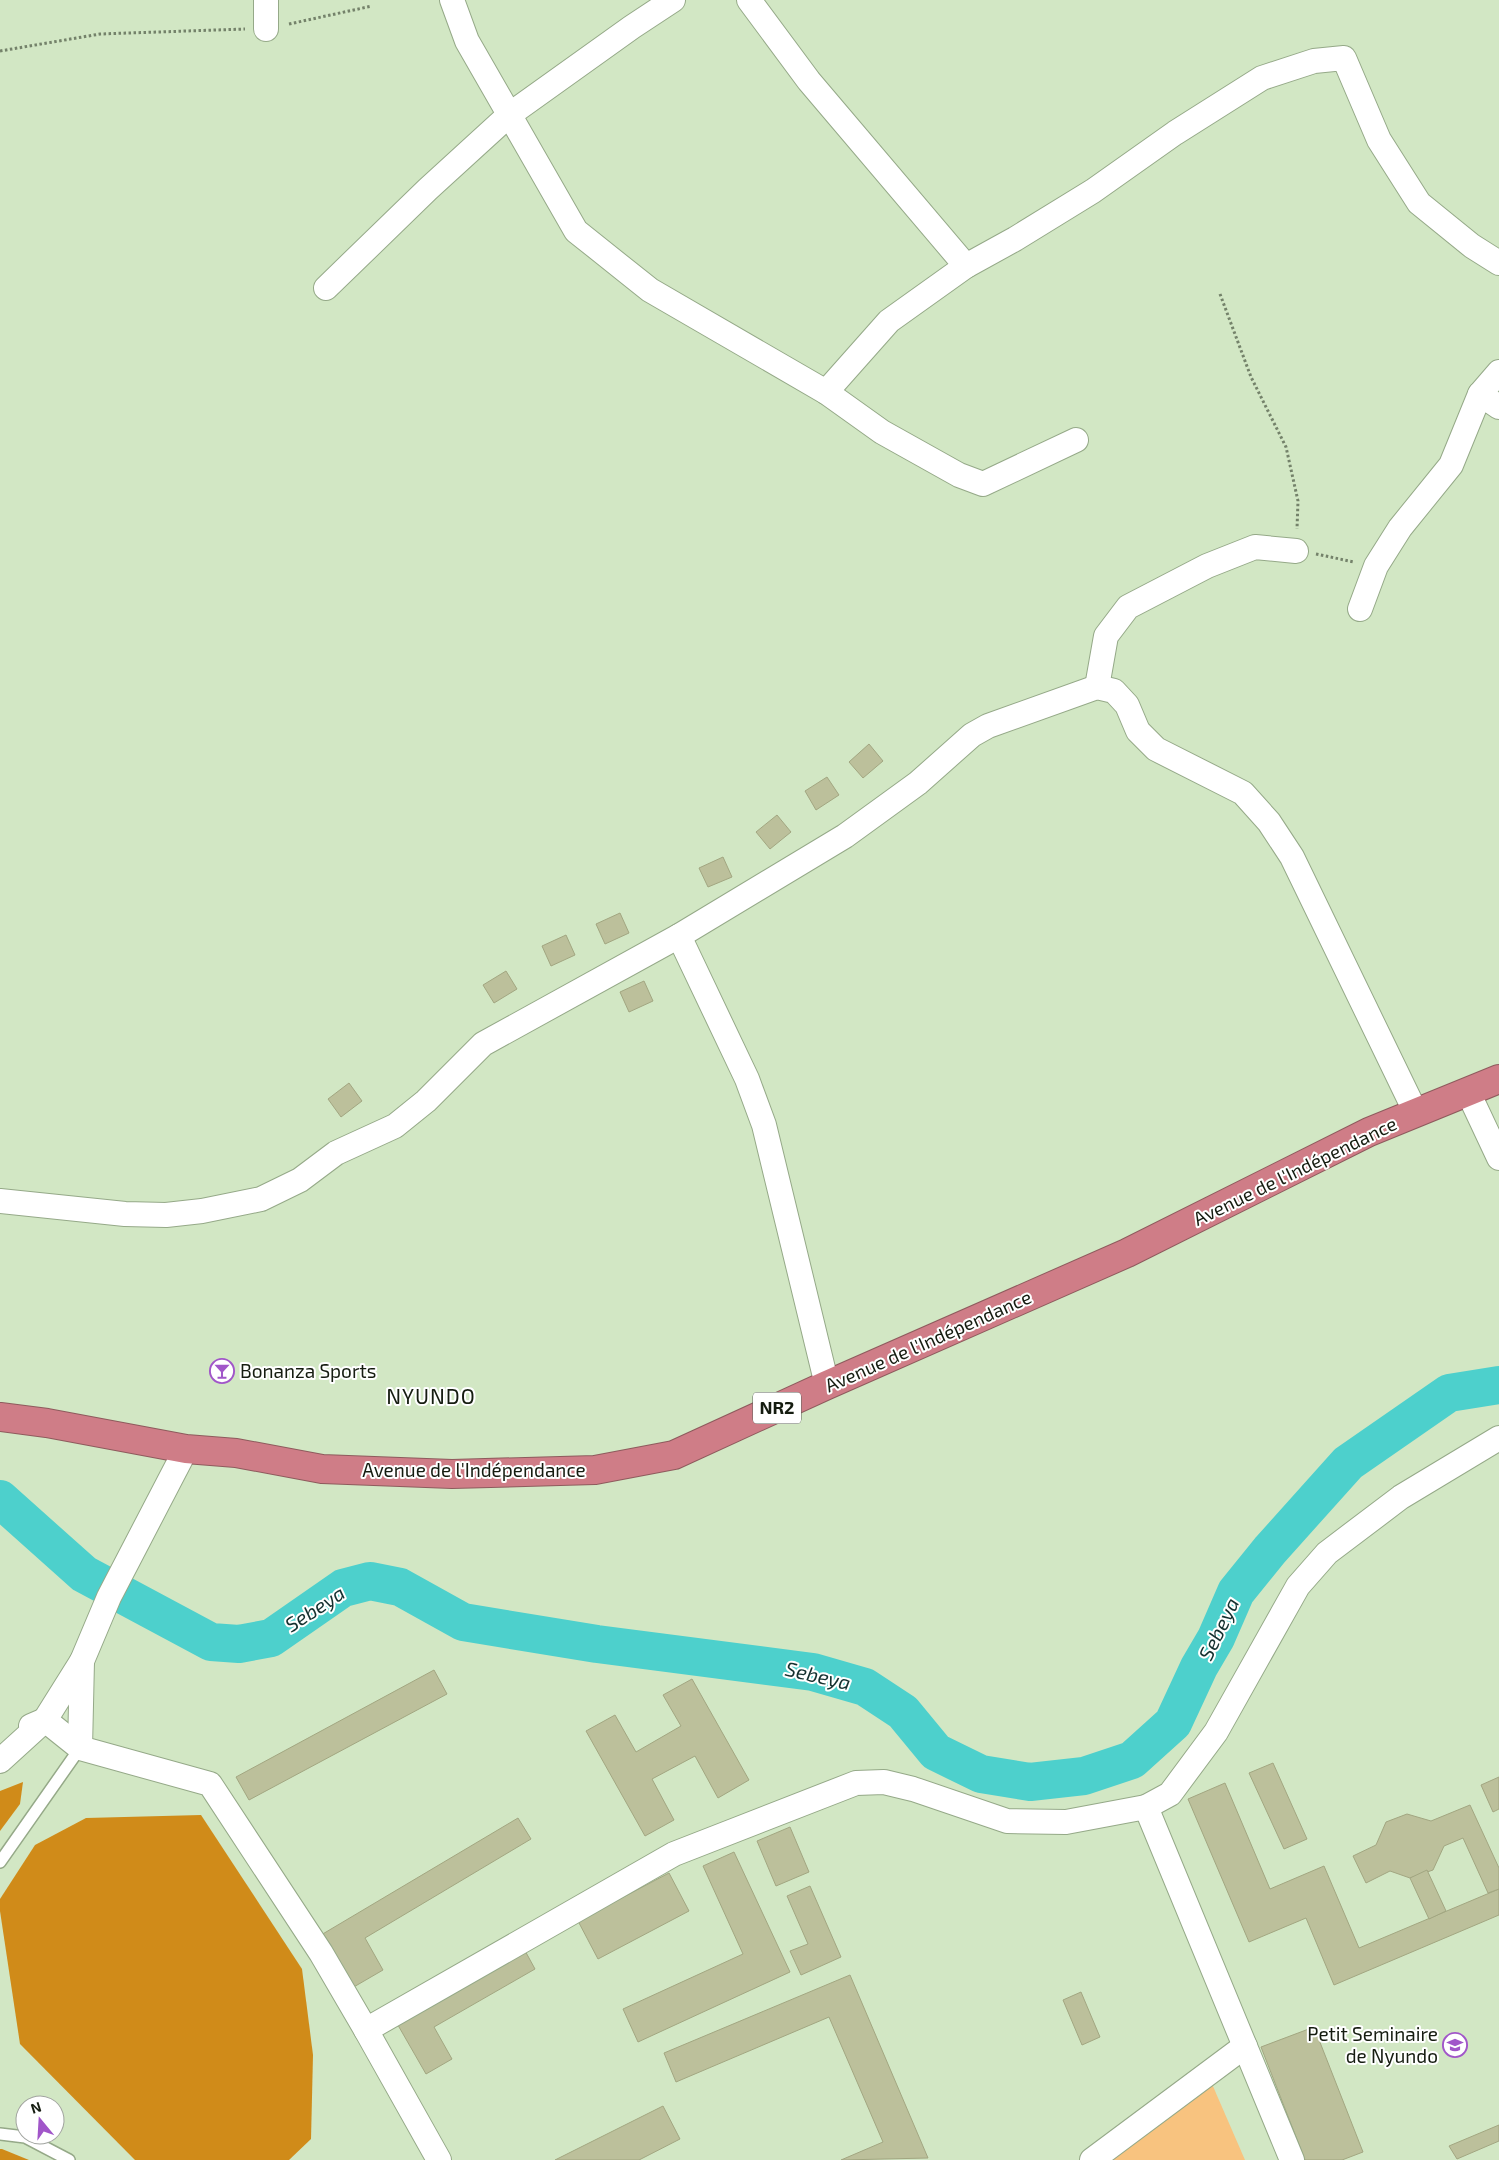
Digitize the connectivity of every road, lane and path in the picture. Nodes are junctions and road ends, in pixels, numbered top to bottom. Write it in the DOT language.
graph roads {
  1 [pos="266,0"];
  2 [pos="452,0"];
  3 [pos="673,0"];
  4 [pos="749,0"];
  5 [pos="372,6"];
  6 [pos="266,29"];
  7 [pos="0,51"];
  8 [pos="509,115"];
  9 [pos="1499,263"];
  10 [pos="966,266"];
  11 [pos="326,288"];
  12 [pos="1220,294"];
  13 [pos="1499,372"];
  14 [pos="826,392"];
  15 [pos="1489,400"];
  16 [pos="1076,440"];
  17 [pos="1296,551"];
  18 [pos="1376,566"];
  19 [pos="1360,609"];
  20 [pos="1097,687"];
  21 [pos="680,936"];
  22 [pos="1499,1079"];
  23 [pos="1468,1092"];
  24 [pos="1416,1113"];
  25 [pos="1499,1158"];
  26 [pos="0,1201"];
  27 [pos="827,1385"];
  28 [pos="0,1417"];
  29 [pos="1499,1438"];
  30 [pos="186,1449"];
  31 [pos="82,1661"];
  32 [pos="45,1720"];
  33 [pos="0,1740"];
  34 [pos="80,1748"];
  35 [pos="0,1761"];
  36 [pos="1146,1807"];
  37 [pos="0,1862"];
  38 [pos="366,2030"];
  39 [pos="1245,2046"];
  40 [pos="0,2134"];
  41 [pos="69,2160"];
  42 [pos="439,2160"];
  43 [pos="1092,2160"];
  44 [pos="1292,2160"];
  1 -- 6 [label="street"];
  2 -- 8 [label="street"];
  3 -- 8 [label="street"];
  4 -- 10 [label="street"];
  5 -- 6 [label="path"];
  6 -- 7 [label="path"];
  8 -- 11 [label="street"];
  8 -- 14 [label="street"];
  9 -- 10 [label="street"];
  10 -- 14 [label="street"];
  12 -- 17 [label="path"];
  13 -- 15 [label="street"];
  14 -- 16 [label="street"];
  15 -- 18 [label="street"];
  17 -- 18 [label="path"];
  17 -- 20 [label="street"];
  18 -- 19 [label="street"];
  20 -- 21 [label="street"];
  20 -- 24 [label="street"];
  21 -- 26 [label="street"];
  21 -- 27 [label="street"];
  22 -- 23 [label="highway, Avenue de l'Indépendance / NR2"];
  23 -- 24 [label="highway, Avenue de l'Indépendance / NR2"];
  23 -- 25 [label="street"];
  24 -- 27 [label="highway, Avenue de l'Indépendance / NR2"];
  27 -- 30 [label="highway, Avenue de l'Indépendance / NR2"];
  28 -- 30 [label="highway, Avenue de l'Indépendance / NR2"];
  29 -- 36 [label="street"];
  30 -- 31 [label="street"];
  31 -- 32 [label="street"];
  31 -- 34 [label="street"];
  32 -- 33 [label="street"];
  32 -- 34 [label="street"];
  32 -- 35 [label="street"];
  34 -- 37 [label="lane"];
  34 -- 38 [label="street"];
  36 -- 38 [label="street"];
  36 -- 39 [label="street"];
  38 -- 42 [label="street"];
  39 -- 43 [label="street"];
  39 -- 44 [label="street"];
  40 -- 41 [label="lane"];
}
